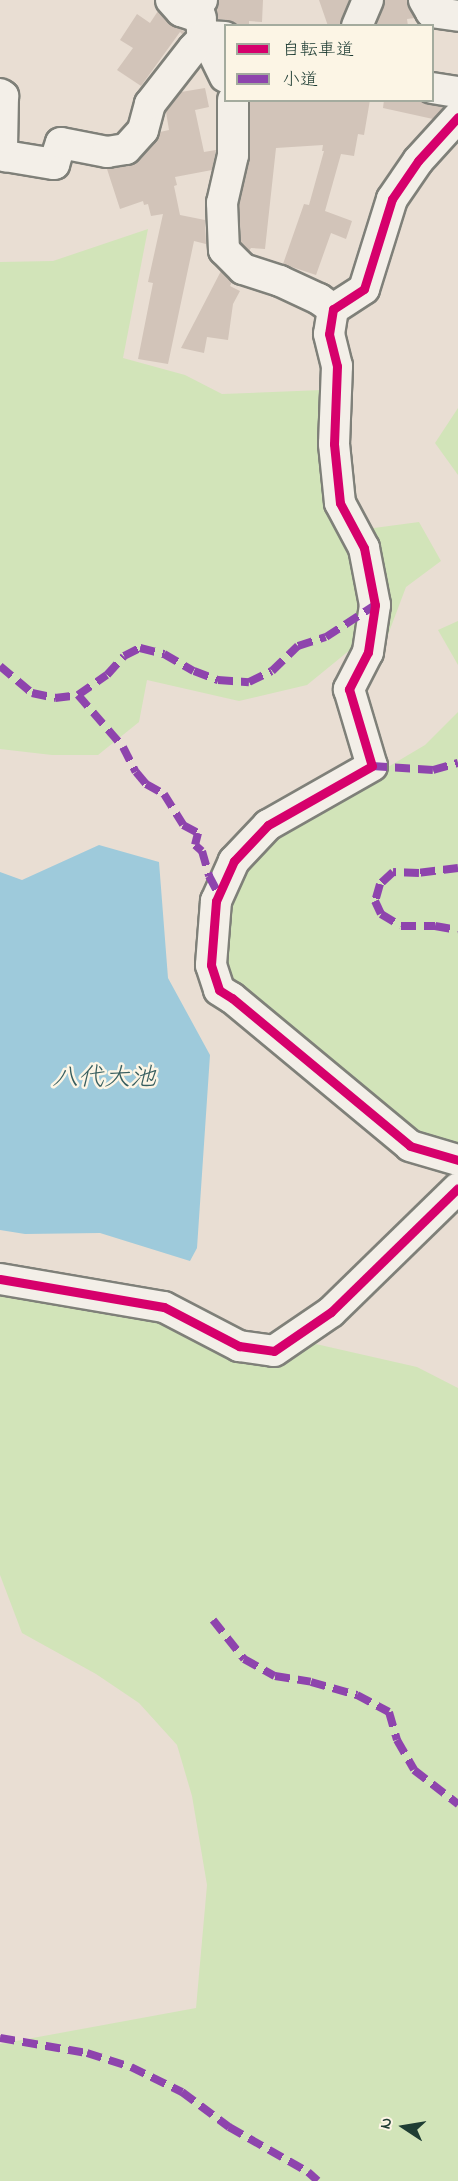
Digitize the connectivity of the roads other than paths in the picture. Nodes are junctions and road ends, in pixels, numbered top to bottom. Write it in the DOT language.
graph roads {
  1 [pos="171,0"];
  2 [pos="368,0"];
  3 [pos="424,0"];
  4 [pos="458,16"];
  5 [pos="208,23"];
  6 [pos="358,24"];
  7 [pos="224,74"];
  8 [pos="434,88"];
  9 [pos="458,92"];
  10 [pos="0,93"];
  11 [pos="233,102"];
  12 [pos="458,117"];
  13 [pos="333,309"];
  14 [pos="458,1160"];
  15 [pos="458,1188"];
  16 [pos="0,1279"];
  1 -- 5 [label="street"];
  2 -- 6 [label="street"];
  3 -- 4 [label="street"];
  5 -- 7 [label="street"];
  5 -- 10 [label="street"];
  8 -- 9 [label="street"];
  11 -- 13 [label="street"];
  12 -- 13 [label="street"];
  13 -- 14 [label="street"];
  15 -- 16 [label="street"];
}
